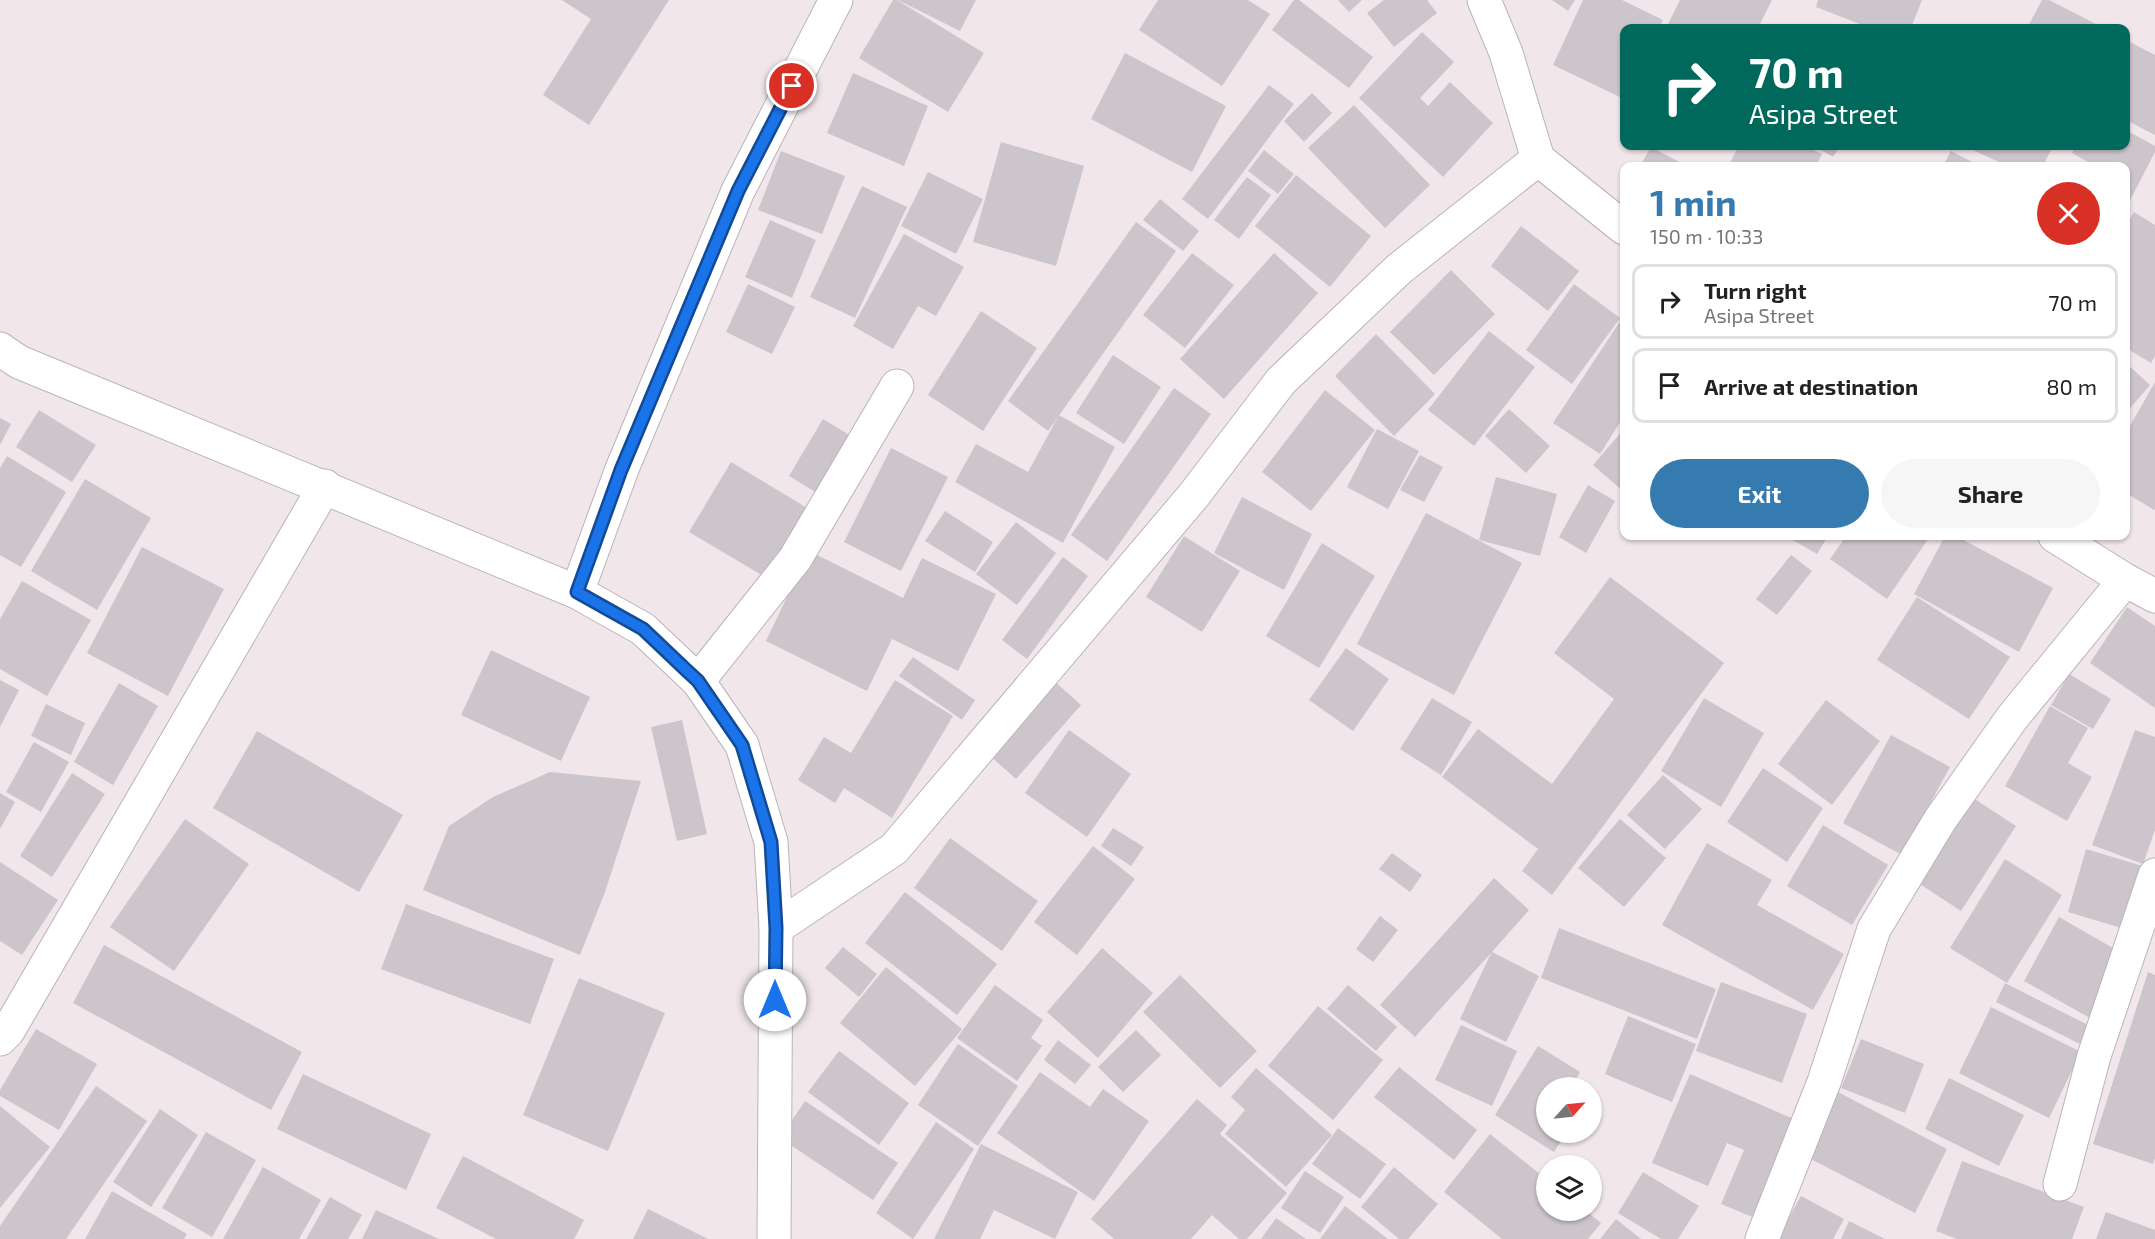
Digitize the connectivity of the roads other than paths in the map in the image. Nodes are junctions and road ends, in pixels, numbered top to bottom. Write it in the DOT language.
graph roads {
  1 [pos="836,0"];
  2 [pos="1484,0"];
  3 [pos="1538,159"];
  4 [pos="1620,225"];
  5 [pos="0,349"];
  6 [pos="897,386"];
  7 [pos="325,486"];
  8 [pos="2061,540"];
  9 [pos="2126,580"];
  10 [pos="577,592"];
  11 [pos="2155,596"];
  12 [pos="698,681"];
  13 [pos="2155,875"];
  14 [pos="776,928"];
  15 [pos="0,1040"];
  16 [pos="2060,1184"];
  17 [pos="774,1239"];
  18 [pos="1762,1239"];
  1 -- 10 [label="street"];
  2 -- 3 [label="street"];
  3 -- 4 [label="street"];
  3 -- 14 [label="street"];
  5 -- 7 [label="street"];
  6 -- 12 [label="street"];
  7 -- 10 [label="street"];
  7 -- 15 [label="street"];
  8 -- 9 [label="street"];
  9 -- 11 [label="street"];
  9 -- 18 [label="street"];
  10 -- 12 [label="street"];
  12 -- 14 [label="street"];
  13 -- 16 [label="street"];
  14 -- 17 [label="street"];
}
